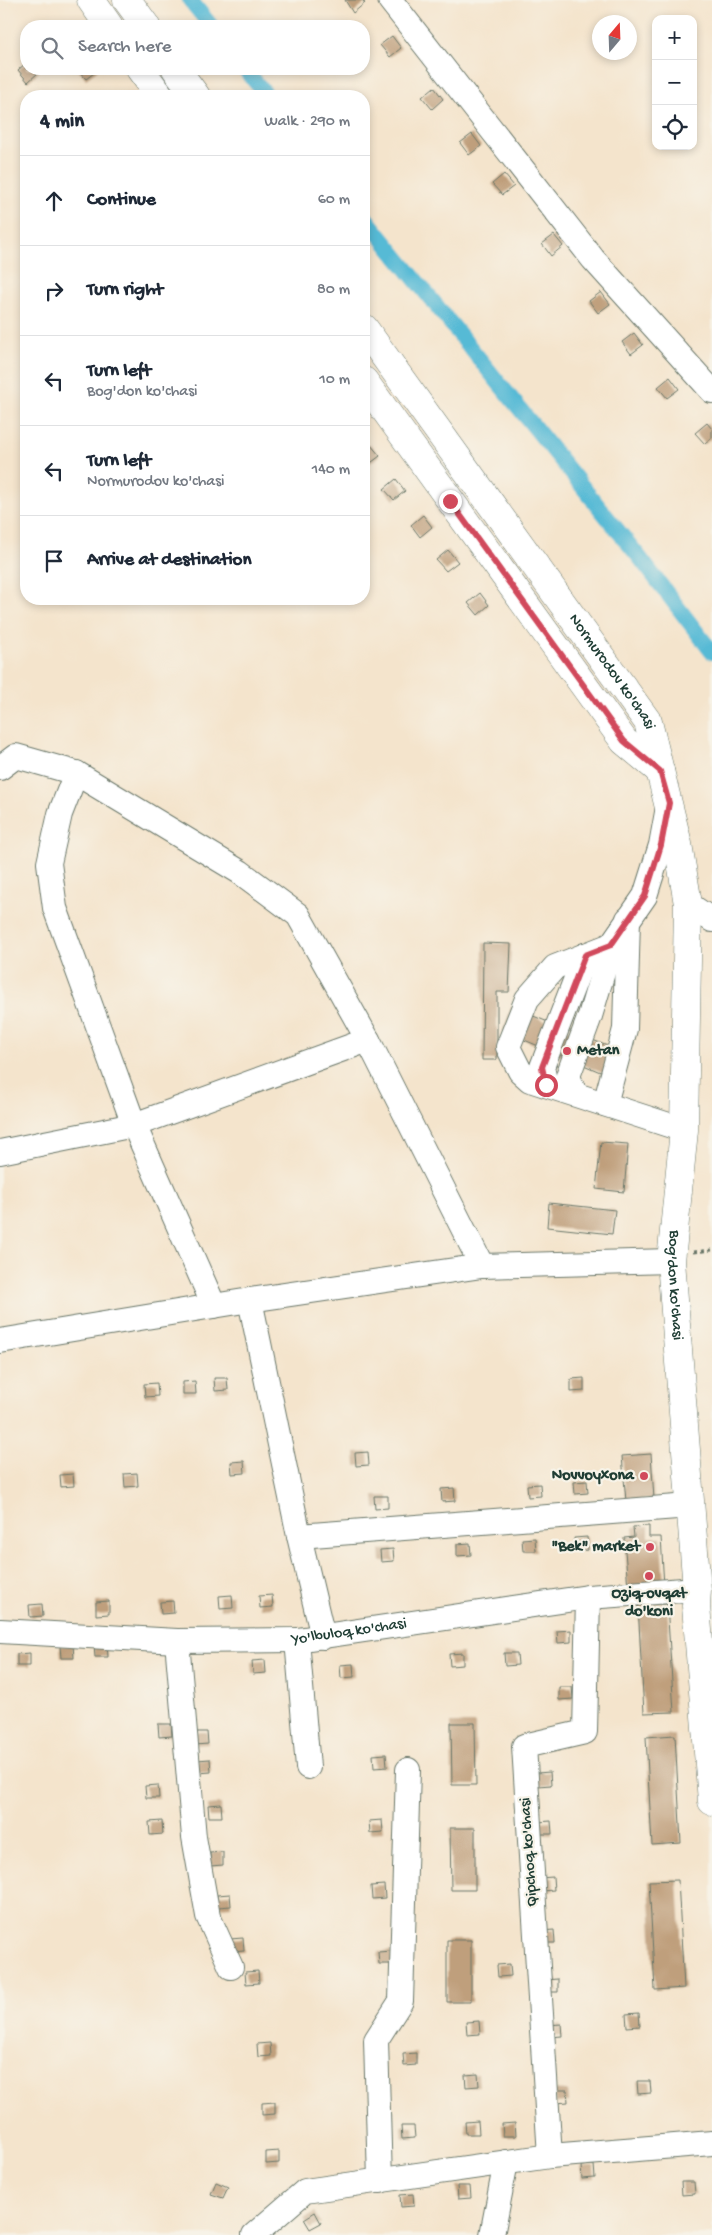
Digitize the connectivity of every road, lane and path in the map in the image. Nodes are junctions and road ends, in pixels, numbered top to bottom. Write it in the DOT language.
graph roads {
  1 [pos="90,0"];
  2 [pos="127,0"];
  3 [pos="390,0"];
  4 [pos="105,20"];
  5 [pos="142,20"];
  6 [pos="144,75"];
  7 [pos="180,75"];
  8 [pos="156,90"];
  9 [pos="192,90"];
  10 [pos="370,336"];
  11 [pos="370,389"];
  12 [pos="712,391"];
  13 [pos="0,768"];
  14 [pos="660,771"];
  15 [pos="76,773"];
  16 [pos="669,803"];
  17 [pos="688,904"];
  18 [pos="628,919"];
  19 [pos="712,920"];
  20 [pos="584,955"];
  21 [pos="368,1040"];
  22 [pos="560,1088"];
  23 [pos="134,1125"];
  24 [pos="684,1130"];
  25 [pos="0,1152"];
  26 [pos="671,1261"];
  27 [pos="482,1266"];
  28 [pos="250,1300"];
  29 [pos="214,1306"];
  30 [pos="0,1341"];
  31 [pos="690,1506"];
  32 [pos="299,1536"];
  33 [pos="588,1597"];
  34 [pos="702,1600"];
  35 [pos="0,1632"];
  36 [pos="323,1637"];
  37 [pos="177,1640"];
  38 [pos="297,1640"];
  39 [pos="308,1767"];
  40 [pos="408,1770"];
  41 [pos="712,1801"];
  42 [pos="230,1967"];
  43 [pos="712,2144"];
  44 [pos="550,2156"];
  45 [pos="506,2162"];
  46 [pos="380,2181"];
  47 [pos="254,2235"];
  48 [pos="492,2235"];
  1 -- 4 [label="main road"];
  2 -- 5 [label="main road"];
  3 -- 12 [label="street"];
  6 -- 8 [label="main road"];
  7 -- 9 [label="main road"];
  10 -- 14 [label="main road, Normurodov ko'chasi"];
  11 -- 14 [label="main road, Normurodov ko'chasi"];
  13 -- 15 [label="street"];
  14 -- 16 [label="main road, Bog'don ko'chasi"];
  15 -- 21 [label="street"];
  15 -- 23 [label="street"];
  16 -- 17 [label="main road, Bog'don ko'chasi"];
  16 -- 18 [label="street"];
  17 -- 19 [label="street"];
  17 -- 24 [label="main road, Bog'don ko'chasi"];
  18 -- 20 [label="street"];
  18 -- 22 [label="street"];
  20 -- 22 [label="street"];
  20 -- 22 [label="street"];
  20 -- 22 [label="street"];
  21 -- 23 [label="street"];
  21 -- 27 [label="street"];
  22 -- 24 [label="street"];
  23 -- 25 [label="street"];
  23 -- 29 [label="street"];
  24 -- 26 [label="main road, Bog'don ko'chasi"];
  26 -- 27 [label="street"];
  26 -- 31 [label="main road, Bog'don ko'chasi"];
  27 -- 28 [label="street"];
  28 -- 29 [label="street"];
  28 -- 32 [label="street"];
  29 -- 30 [label="street"];
  31 -- 32 [label="street"];
  31 -- 34 [label="main road, Bog'don ko'chasi"];
  32 -- 36 [label="street"];
  33 -- 34 [label="street, Yo'lbuloq ko'chasi"];
  33 -- 36 [label="street, Yo'lbuloq ko'chasi"];
  33 -- 44 [label="street, Qipchoq ko'chasi"];
  34 -- 41 [label="main road, Bog'don ko'chasi"];
  35 -- 37 [label="street, Yo'lbuloq ko'chasi"];
  36 -- 38 [label="street, Yo'lbuloq ko'chasi"];
  37 -- 38 [label="street, Yo'lbuloq ko'chasi"];
  37 -- 42 [label="street"];
  38 -- 39 [label="street"];
  40 -- 46 [label="street"];
  43 -- 44 [label="street"];
  44 -- 45 [label="street"];
  45 -- 46 [label="street"];
  45 -- 48 [label="street"];
  46 -- 47 [label="street"];
}
